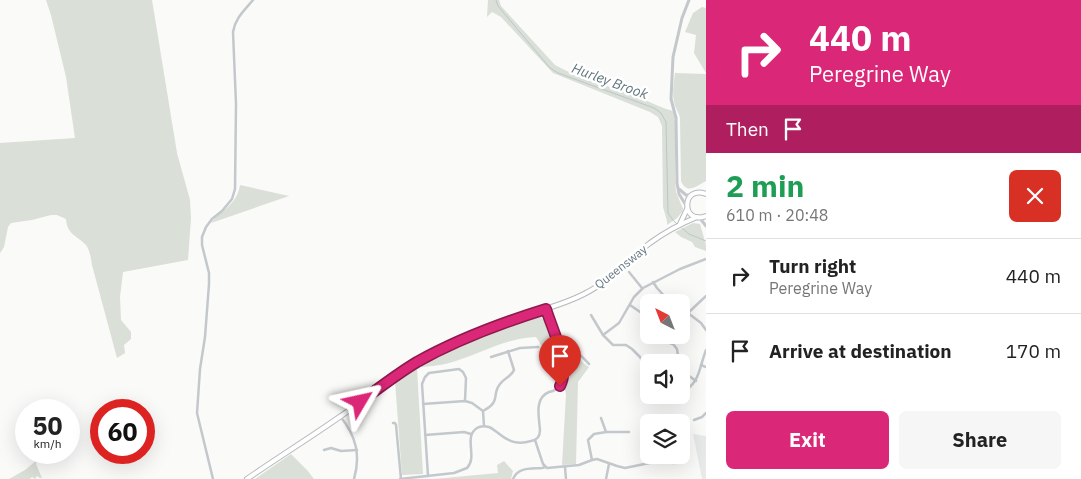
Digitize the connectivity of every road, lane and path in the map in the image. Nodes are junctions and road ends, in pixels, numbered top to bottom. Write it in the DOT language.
graph roads {
  1 [pos="253,0"];
  2 [pos="689,0"];
  3 [pos="678,189"];
  4 [pos="706,189"];
  5 [pos="698,192"];
  6 [pos="706,194"];
  7 [pos="691,195"];
  8 [pos="687,208"];
  9 [pos="706,216"];
  10 [pos="698,217"];
  11 [pos="679,225"];
  12 [pos="706,226"];
  13 [pos="706,259"];
  14 [pos="628,272"];
  15 [pos="653,282"];
  16 [pos="643,288"];
  17 [pos="662,294"];
  18 [pos="706,296"];
  19 [pos="630,305"];
  20 [pos="546,309"];
  21 [pos="690,311"];
  22 [pos="640,312"];
  23 [pos="690,315"];
  24 [pos="591,316"];
  25 [pos="706,330"];
  26 [pos="603,335"];
  27 [pos="538,347"];
  28 [pos="559,349"];
  29 [pos="706,350"];
  30 [pos="508,351"];
  31 [pos="491,357"];
  32 [pos="640,357"];
  33 [pos="590,364"];
  34 [pos="701,365"];
  35 [pos="706,367"];
  36 [pos="690,377"];
  37 [pos="696,381"];
  38 [pos="690,388"];
  39 [pos="465,401"];
  40 [pos="423,404"];
  41 [pos="483,411"];
  42 [pos="706,413"];
  43 [pos="340,416"];
  44 [pos="601,418"];
  45 [pos="694,420"];
  46 [pos="393,423"];
  47 [pos="484,426"];
  48 [pos="606,432"];
  49 [pos="630,432"];
  50 [pos="472,434"];
  51 [pos="425,435"];
  52 [pos="535,440"];
  53 [pos="324,450"];
  54 [pos="357,450"];
  55 [pos="592,460"];
  56 [pos="609,464"];
  57 [pos="644,464"];
  58 [pos="545,467"];
  59 [pos="565,467"];
  60 [pos="428,476"];
  61 [pos="214,479"];
  62 [pos="247,479"];
  63 [pos="354,479"];
  64 [pos="400,479"];
  65 [pos="513,479"];
  66 [pos="566,479"];
  67 [pos="606,479"];
  1 -- 61 [label="street"];
  2 -- 3 [label="street"];
  3 -- 7 [label="street"];
  3 -- 8 [label="street"];
  4 -- 5 [label="main road"];
  5 -- 6 [label="main road"];
  5 -- 7 [label="main road"];
  7 -- 8 [label="main road"];
  8 -- 10 [label="main road"];
  8 -- 11 [label="main road"];
  9 -- 10 [label="main road, Queensway"];
  10 -- 11 [label="main road, Queensway"];
  10 -- 12 [label="street"];
  11 -- 20 [label="main road, Queensway"];
  13 -- 15 [label="street"];
  14 -- 16 [label="street"];
  15 -- 16 [label="street"];
  15 -- 17 [label="street"];
  16 -- 19 [label="street"];
  18 -- 21 [label="street"];
  19 -- 22 [label="street"];
  19 -- 26 [label="street"];
  20 -- 28 [label="street"];
  20 -- 43 [label="main road, Queensway"];
  23 -- 25 [label="street"];
  24 -- 26 [label="street"];
  26 -- 32 [label="street"];
  27 -- 30 [label="street"];
  28 -- 33 [label="street"];
  28 -- 52 [label="street"];
  29 -- 34 [label="street"];
  30 -- 31 [label="street"];
  30 -- 41 [label="street"];
  34 -- 35 [label="street"];
  34 -- 37 [label="street"];
  36 -- 37 [label="street"];
  37 -- 38 [label="street"];
  39 -- 40 [label="street"];
  39 -- 40 [label="street"];
  39 -- 41 [label="street"];
  40 -- 51 [label="street"];
  41 -- 47 [label="street"];
  42 -- 45 [label="street"];
  43 -- 54 [label="street"];
  43 -- 62 [label="main road, Queensway"];
  44 -- 48 [label="street"];
  46 -- 64 [label="street"];
  47 -- 50 [label="street"];
  47 -- 52 [label="street"];
  48 -- 49 [label="street"];
  48 -- 55 [label="street"];
  50 -- 51 [label="street"];
  50 -- 60 [label="street"];
  51 -- 60 [label="street"];
  52 -- 58 [label="street"];
  53 -- 54 [label="street"];
  54 -- 63 [label="street"];
  55 -- 56 [label="street"];
  55 -- 59 [label="street"];
  56 -- 57 [label="street"];
  56 -- 67 [label="street"];
  58 -- 59 [label="street"];
  58 -- 65 [label="street"];
  59 -- 66 [label="street"];
  60 -- 64 [label="street"];
}
